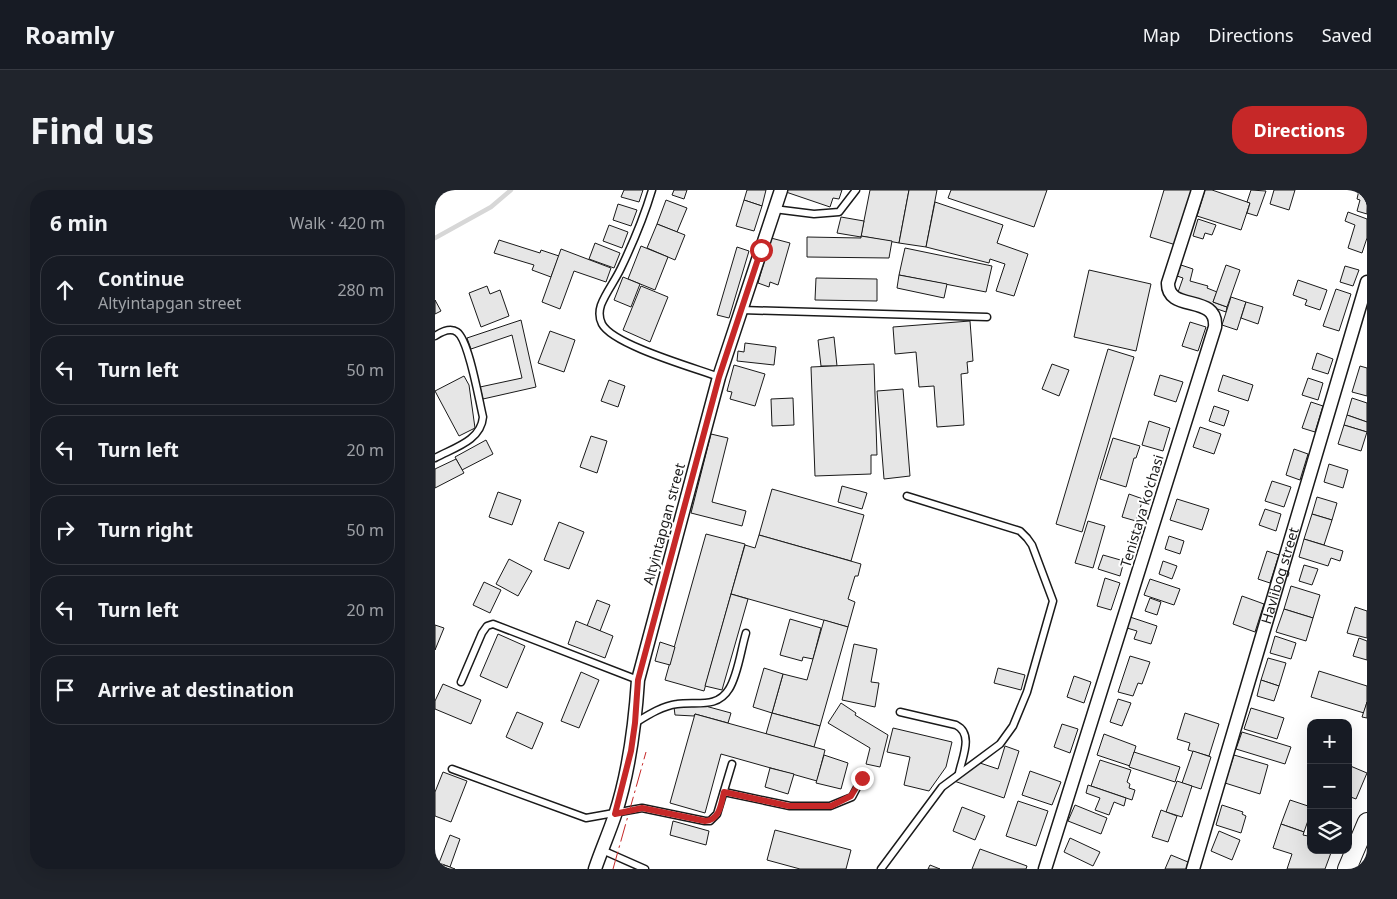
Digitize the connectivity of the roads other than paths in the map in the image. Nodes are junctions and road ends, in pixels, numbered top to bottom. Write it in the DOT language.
graph roads {
  1 [pos="652,190"];
  2 [pos="781,190"];
  3 [pos="856,190"];
  4 [pos="1198,190"];
  5 [pos="774,209"];
  6 [pos="1367,282"];
  7 [pos="742,310"];
  8 [pos="987,317"];
  9 [pos="435,336"];
  10 [pos="719,377"];
  11 [pos="435,458"];
  12 [pos="907,496"];
  13 [pos="745,634"];
  14 [pos="638,680"];
  15 [pos="461,682"];
  16 [pos="900,712"];
  17 [pos="635,723"];
  18 [pos="732,764"];
  19 [pos="452,769"];
  20 [pos="959,773"];
  21 [pos="862,778"];
  22 [pos="724,792"];
  23 [pos="615,814"];
  24 [pos="1367,822"];
  25 [pos="602,850"];
  26 [pos="595,869"];
  27 [pos="645,869"];
  28 [pos="881,869"];
  29 [pos="1045,869"];
  30 [pos="1193,869"];
  31 [pos="1347,869"];
  1 -- 10 [label="lane"];
  2 -- 5 [label="street, Altyintapgan street"];
  3 -- 5 [label="lane"];
  4 -- 29 [label="street, Tenistaya ko'chasi"];
  5 -- 7 [label="street, Altyintapgan street"];
  6 -- 30 [label="street, Hаvlibog street"];
  7 -- 8 [label="lane"];
  7 -- 10 [label="street, Altyintapgan street"];
  9 -- 11 [label="lane"];
  10 -- 14 [label="street, Altyintapgan street"];
  12 -- 20 [label="lane"];
  13 -- 17 [label="lane"];
  14 -- 15 [label="lane"];
  14 -- 17 [label="street, Altyintapgan street"];
  16 -- 20 [label="lane"];
  17 -- 23 [label="street, Altyintapgan street"];
  18 -- 22 [label="lane"];
  19 -- 23 [label="lane"];
  20 -- 28 [label="lane"];
  21 -- 22 [label="lane"];
  22 -- 23 [label="lane"];
  23 -- 25 [label="street, Altyintapgan street"];
  24 -- 31 [label="street"];
  25 -- 26 [label="street, Altyintapgan street"];
  25 -- 27 [label="lane"];
}
